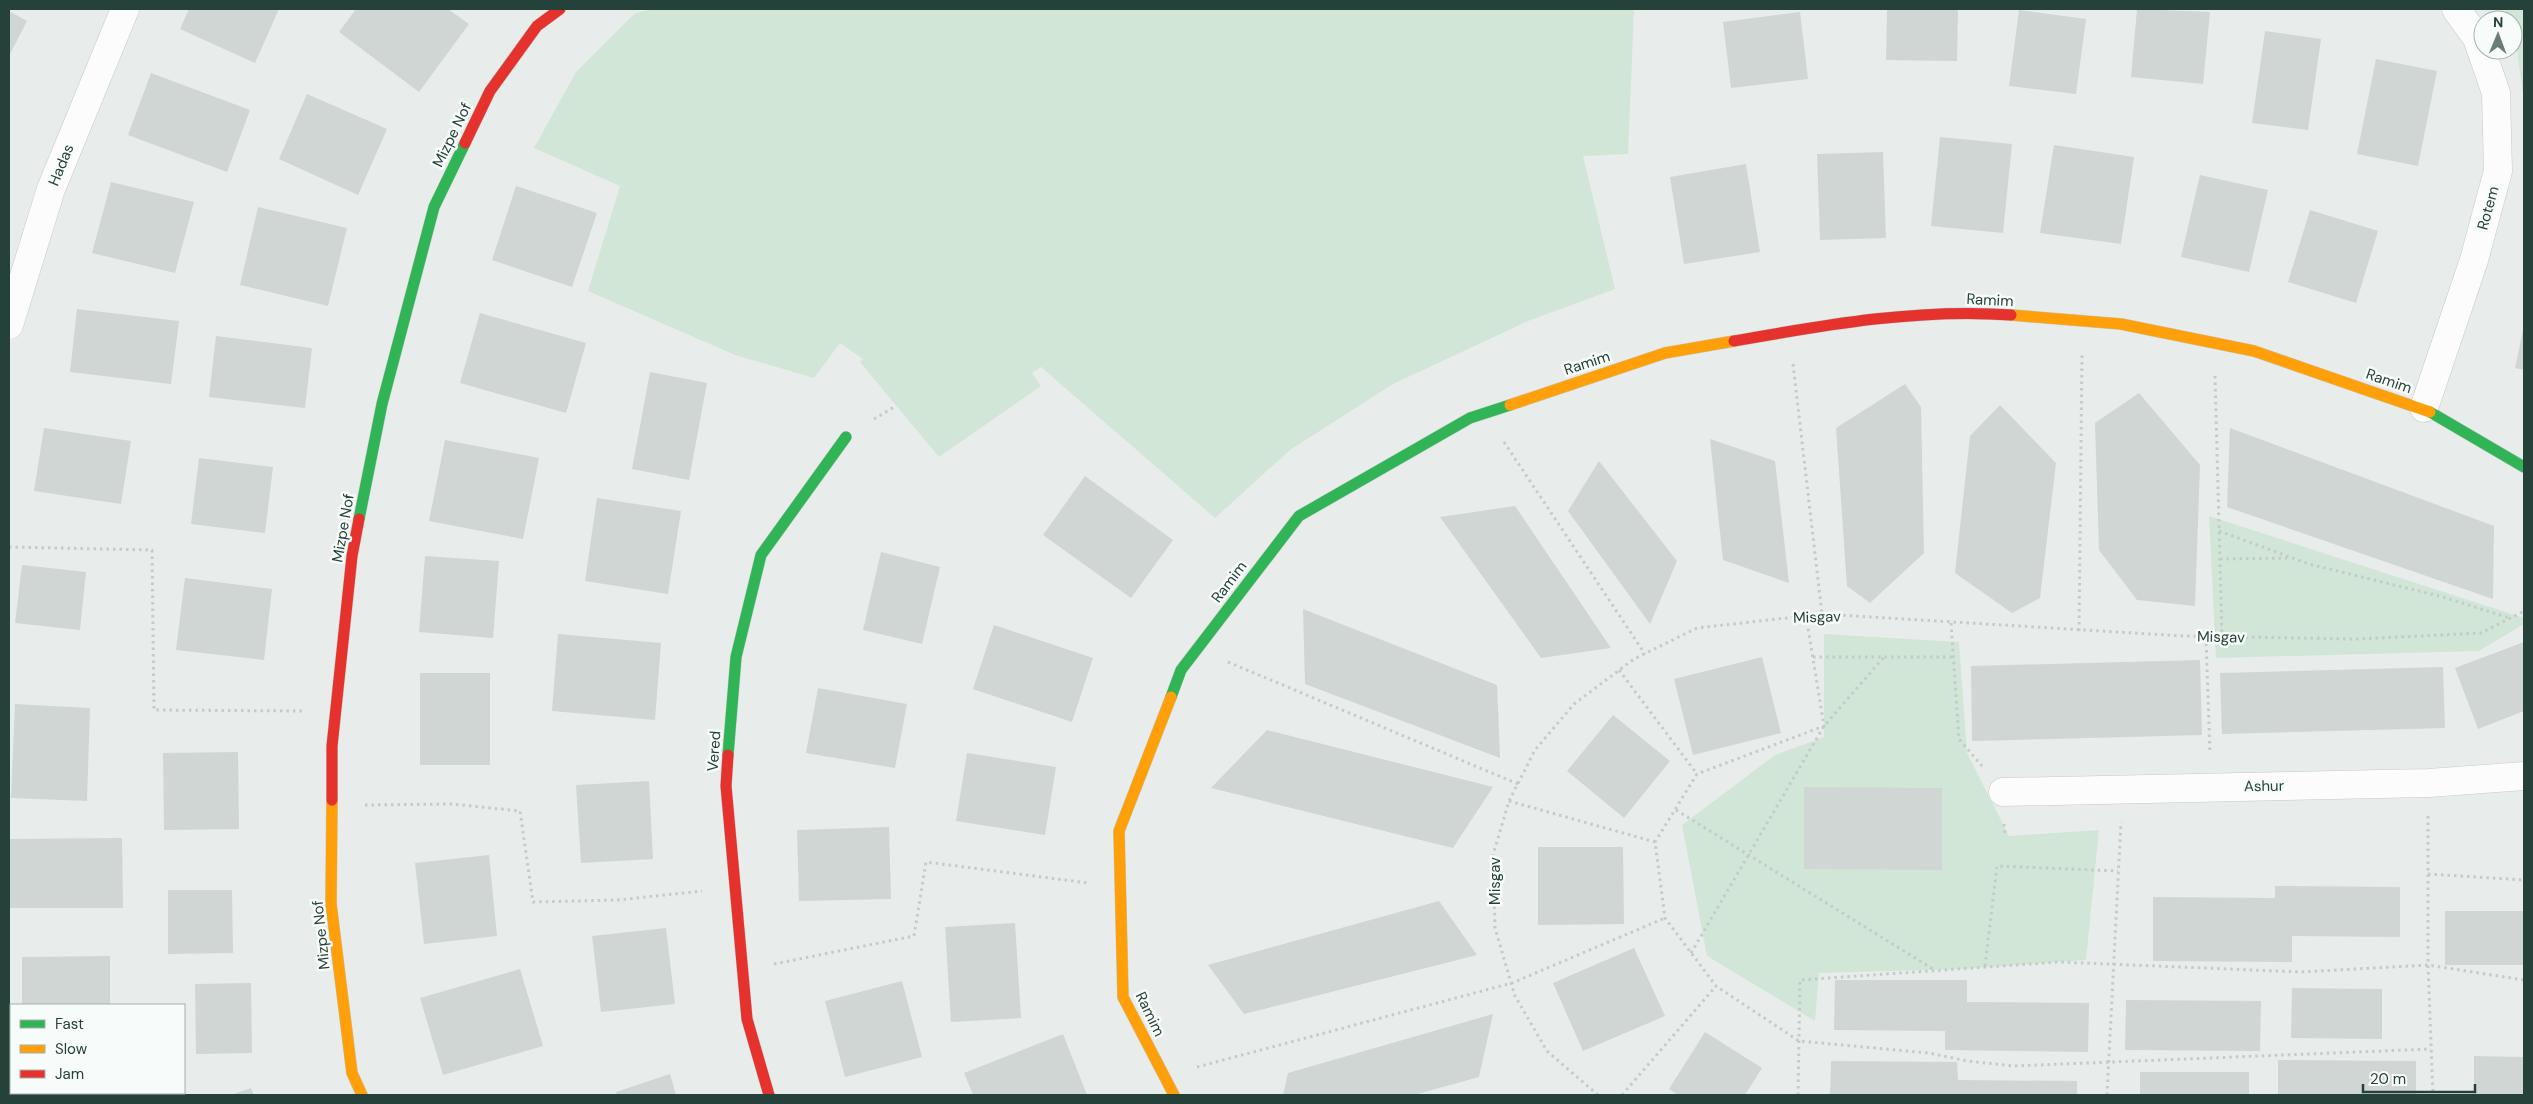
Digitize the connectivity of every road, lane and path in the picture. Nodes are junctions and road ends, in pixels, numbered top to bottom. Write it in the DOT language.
graph roads {
  1 [pos="125,9"];
  2 [pos="560,9"];
  3 [pos="2456,9"];
  4 [pos="2083,321"];
  5 [pos="9,325"];
  6 [pos="1789,331"];
  7 [pos="2214,343"];
  8 [pos="2424,408"];
  9 [pos="1485,413"];
  10 [pos="846,437"];
  11 [pos="2524,467"];
  12 [pos="2219,531"];
  13 [pos="9,546"];
  14 [pos="2290,558"];
  15 [pos="2220,560"];
  16 [pos="2524,612"];
  17 [pos="1822,614"];
  18 [pos="1806,616"];
  19 [pos="2511,618"];
  20 [pos="1951,623"];
  21 [pos="2079,631"];
  22 [pos="2206,637"];
  23 [pos="2222,637"];
  24 [pos="1197,649"];
  25 [pos="1645,654"];
  26 [pos="1953,657"];
  27 [pos="1813,658"];
  28 [pos="1884,658"];
  29 [pos="1619,670"];
  30 [pos="336,712"];
  31 [pos="1824,726"];
  32 [pos="1697,774"];
  33 [pos="2524,776"];
  34 [pos="2429,783"];
  35 [pos="1518,784"];
  36 [pos="2211,787"];
  37 [pos="2122,789"];
  38 [pos="2003,792"];
  39 [pos="1509,801"];
  40 [pos="332,805"];
  41 [pos="1676,810"];
  42 [pos="1655,842"];
  43 [pos="1749,855"];
  44 [pos="2118,871"];
  45 [pos="2428,874"];
  46 [pos="2524,880"];
  47 [pos="1121,887"];
  48 [pos="735,888"];
  49 [pos="1665,918"];
  50 [pos="1691,953"];
  51 [pos="2114,964"];
  52 [pos="2428,965"];
  53 [pos="1985,966"];
  54 [pos="1934,969"];
  55 [pos="743,970"];
  56 [pos="2524,980"];
  57 [pos="1512,983"];
  58 [pos="1716,986"];
  59 [pos="1799,1042"];
  60 [pos="2432,1049"];
  61 [pos="2109,1061"];
  62 [pos="1164,1076"];
  63 [pos="362,1095"];
  64 [pos="769,1095"];
  65 [pos="1174,1095"];
  66 [pos="1598,1095"];
  67 [pos="1622,1095"];
  68 [pos="1798,1095"];
  69 [pos="2107,1095"];
  70 [pos="2433,1095"];
  1 -- 5 [label="street, Hadas"];
  2 -- 30 [label="street, Mizpe Nof"];
  3 -- 8 [label="street, Rotem"];
  4 -- 6 [label="street, Ramim"];
  4 -- 7 [label="street, Ramim"];
  4 -- 21 [label="path"];
  6 -- 9 [label="street, Ramim"];
  6 -- 17 [label="path"];
  7 -- 8 [label="street, Ramim"];
  7 -- 12 [label="path"];
  8 -- 11 [label="street, Ramim"];
  9 -- 24 [label="street, Ramim"];
  9 -- 25 [label="path"];
  10 -- 48 [label="street, Vered"];
  12 -- 14 [label="path"];
  12 -- 15 [label="path"];
  13 -- 30 [label="path"];
  14 -- 15 [label="path"];
  14 -- 19 [label="path"];
  15 -- 23 [label="path"];
  16 -- 19 [label="path, Misgav"];
  17 -- 18 [label="path, Misgav"];
  17 -- 20 [label="path, Misgav"];
  18 -- 25 [label="path, Misgav"];
  18 -- 27 [label="path"];
  19 -- 23 [label="path, Misgav"];
  20 -- 21 [label="path, Misgav"];
  20 -- 26 [label="path"];
  21 -- 22 [label="path, Misgav"];
  22 -- 23 [label="path, Misgav"];
  22 -- 36 [label="path"];
  24 -- 35 [label="path"];
  24 -- 47 [label="street, Ramim"];
  25 -- 29 [label="path, Misgav"];
  26 -- 28 [label="path"];
  26 -- 38 [label="path"];
  27 -- 28 [label="path"];
  27 -- 31 [label="path"];
  28 -- 31 [label="path"];
  29 -- 32 [label="path"];
  29 -- 35 [label="path, Misgav"];
  30 -- 40 [label="street, Mizpe Nof"];
  31 -- 32 [label="path"];
  31 -- 43 [label="path"];
  32 -- 41 [label="path"];
  33 -- 34 [label="street, Ashur"];
  34 -- 36 [label="street, Ashur"];
  34 -- 45 [label="path"];
  35 -- 39 [label="path, Misgav"];
  36 -- 37 [label="street, Ashur"];
  37 -- 38 [label="street, Ashur"];
  37 -- 44 [label="path"];
  39 -- 42 [label="path"];
  39 -- 57 [label="path, Misgav"];
  40 -- 48 [label="path"];
  40 -- 63 [label="street, Mizpe Nof"];
  41 -- 42 [label="path"];
  41 -- 43 [label="path"];
  42 -- 49 [label="path"];
  43 -- 50 [label="path"];
  43 -- 54 [label="path"];
  44 -- 51 [label="path"];
  44 -- 53 [label="path"];
  45 -- 46 [label="path"];
  45 -- 52 [label="path"];
  47 -- 55 [label="path"];
  47 -- 62 [label="street, Ramim"];
  48 -- 55 [label="street, Vered"];
  49 -- 50 [label="path"];
  49 -- 57 [label="path"];
  50 -- 58 [label="path"];
  51 -- 52 [label="path"];
  51 -- 53 [label="path"];
  51 -- 61 [label="path"];
  52 -- 56 [label="path"];
  52 -- 60 [label="path"];
  53 -- 54 [label="path"];
  54 -- 59 [label="path"];
  55 -- 64 [label="street, Vered"];
  57 -- 62 [label="path"];
  57 -- 66 [label="path, Misgav"];
  58 -- 59 [label="path"];
  58 -- 67 [label="path"];
  59 -- 61 [label="path"];
  59 -- 68 [label="path"];
  60 -- 61 [label="path"];
  60 -- 70 [label="path"];
  61 -- 69 [label="path"];
  62 -- 65 [label="street, Ramim"];
}
